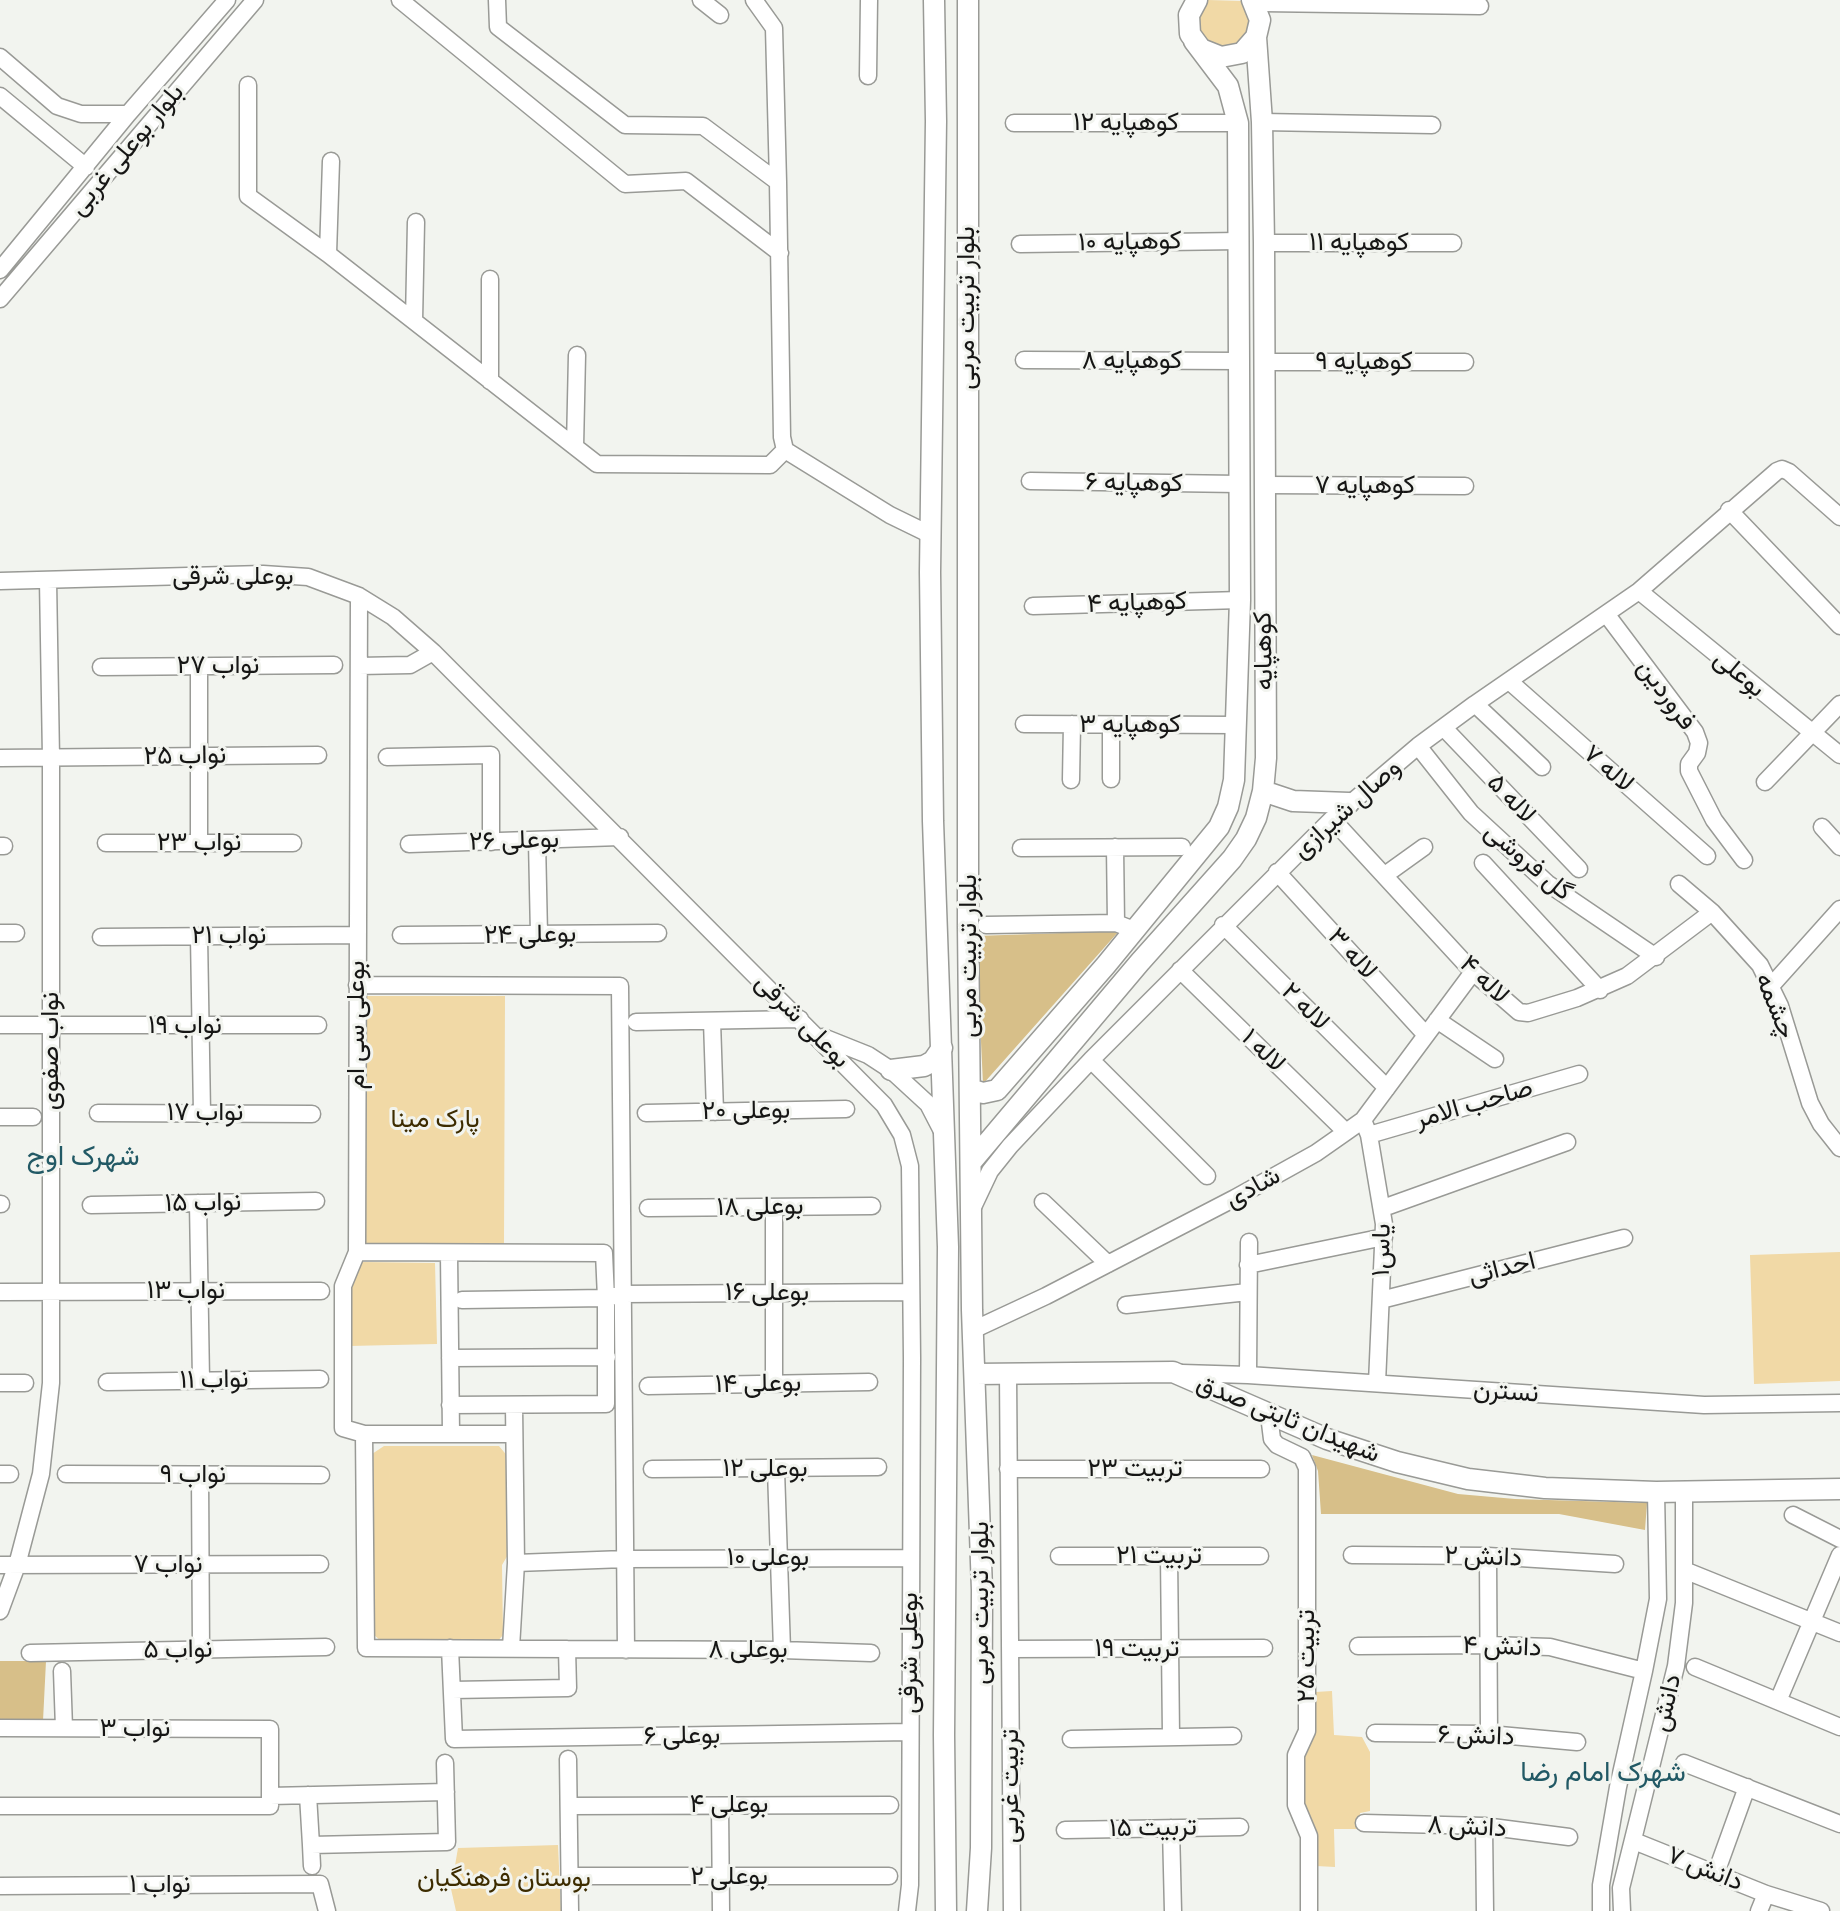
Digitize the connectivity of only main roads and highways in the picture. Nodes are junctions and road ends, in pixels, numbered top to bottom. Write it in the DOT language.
graph roads {
  1 [pos="934,0"];
  2 [pos="968,0"];
  3 [pos="1173,0"];
  4 [pos="1197,0"];
  5 [pos="1259,12"];
  6 [pos="1191,33"];
  7 [pos="935,53"];
  8 [pos="969,53"];
  9 [pos="936,121"];
  10 [pos="968,124"];
  11 [pos="1239,484"];
  12 [pos="1265,485"];
  13 [pos="1263,791"];
  14 [pos="1349,803"];
  15 [pos="970,817"];
  16 [pos="933,821"];
  17 [pos="1112,957"];
  18 [pos="1140,962"];
  19 [pos="1124,982"];
  20 [pos="942,1048"];
  21 [pos="891,1070"];
  22 [pos="970,1089"];
  23 [pos="997,1090"];
  24 [pos="1000,1127"];
  25 [pos="972,1161"];
  26 [pos="975,1374"];
  27 [pos="1840,1489"];
  28 [pos="945,1590"];
  29 [pos="982,1590"];
  30 [pos="946,1911"];
  31 [pos="977,1911"];
  1 -- 7 [label="main road, بلوار تربیت مربی"];
  2 -- 8 [label="main road, بلوار تربیت مربی"];
  3 -- 6 [label="main road, کوهپایه"];
  4 -- 6 [label="main road"];
  5 -- 6 [label="main road"];
  5 -- 12 [label="main road, کوهپایه"];
  6 -- 11 [label="main road, کوهپایه"];
  7 -- 8 [label="main road"];
  7 -- 9 [label="main road, بلوار تربیت مربی"];
  8 -- 10 [label="main road, بلوار تربیت مربی"];
  9 -- 10 [label="main road"];
  9 -- 16 [label="main road, بلوار تربیت مربی"];
  10 -- 15 [label="main road, بلوار تربیت مربی"];
  11 -- 12 [label="main road"];
  11 -- 17 [label="main road, کوهپایه"];
  12 -- 13 [label="main road, کوهپایه"];
  13 -- 14 [label="main road"];
  13 -- 18 [label="main road, کوهپایه"];
  15 -- 16 [label="main road"];
  15 -- 22 [label="main road, بلوار تربیت مربی"];
  16 -- 20 [label="main road, بلوار تربیت مربی"];
  17 -- 18 [label="main road"];
  17 -- 19 [label="main road"];
  17 -- 23 [label="main road, کوهپایه"];
  18 -- 19 [label="main road, کوهپایه"];
  19 -- 24 [label="main road, کوهپایه"];
  20 -- 21 [label="main road"];
  20 -- 28 [label="main road, بلوار تربیت مربی"];
  22 -- 23 [label="main road"];
  22 -- 25 [label="main road, بلوار تربیت مربی"];
  23 -- 24 [label="main road, کوهپایه"];
  24 -- 25 [label="main road, کوهپایه"];
  25 -- 26 [label="main road, بلوار تربیت مربی"];
  26 -- 27 [label="main road, شهیدان ثابتی صدق"];
  26 -- 29 [label="main road, بلوار تربیت مربی"];
  28 -- 29 [label="main road"];
  28 -- 30 [label="main road, بلوار تربیت مربی"];
  29 -- 31 [label="main road, بلوار تربیت مربی"];
}
